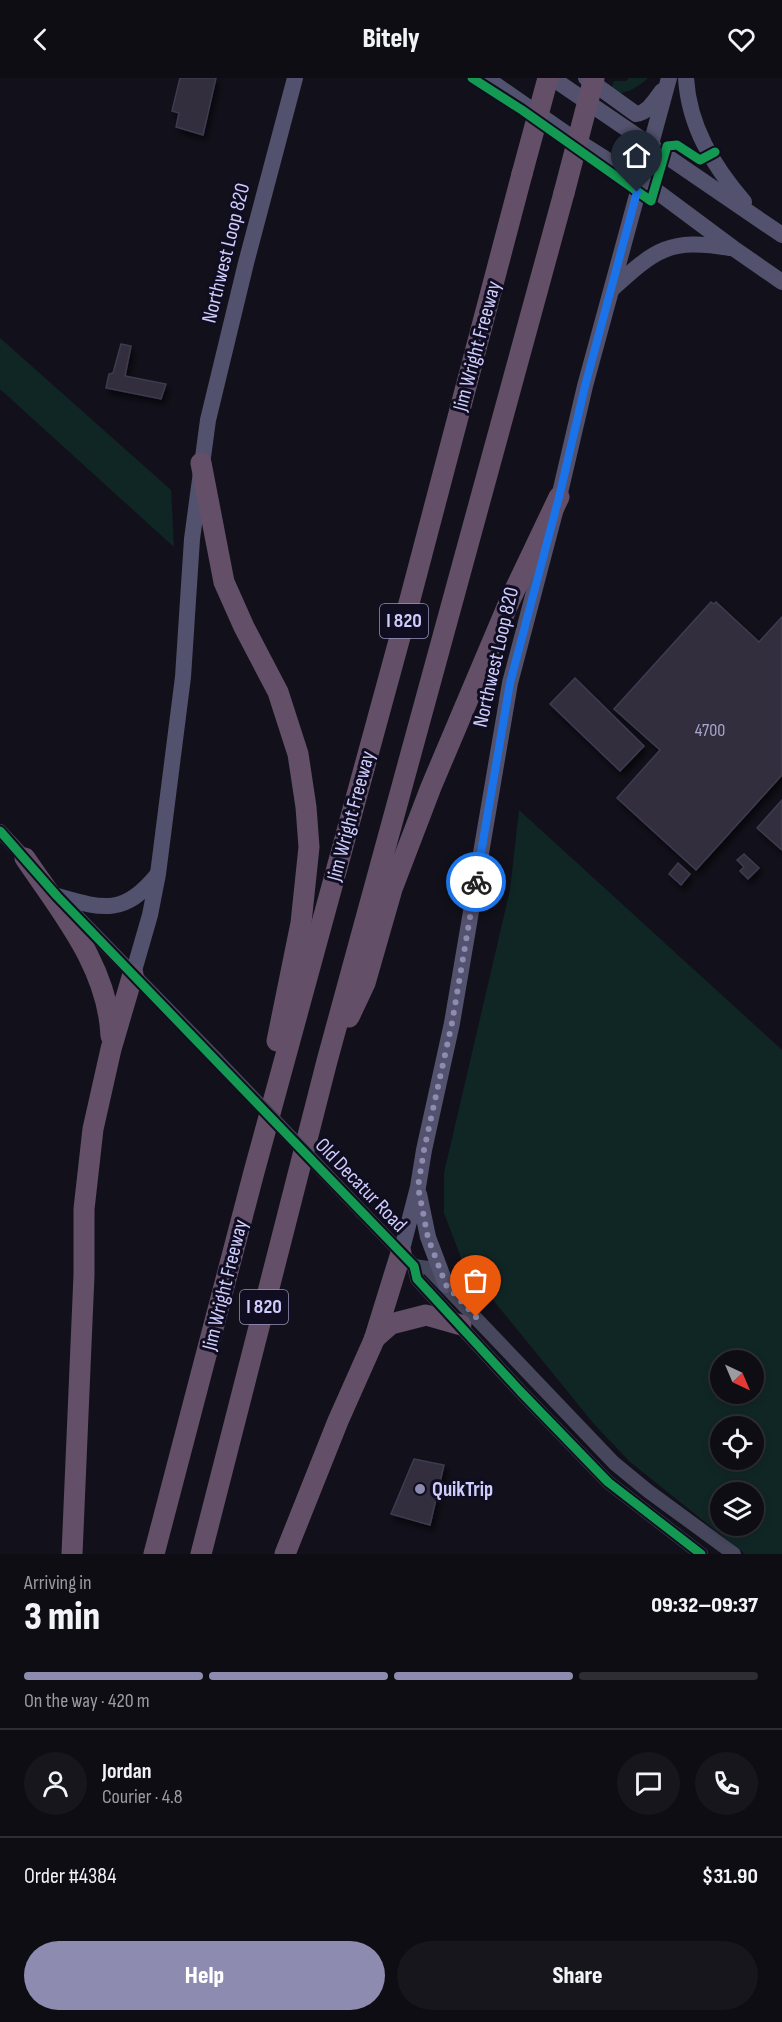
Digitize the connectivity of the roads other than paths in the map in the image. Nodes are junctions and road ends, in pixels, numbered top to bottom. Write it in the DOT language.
graph roads {
  1 [pos="296,78"];
  2 [pos="486,78"];
  3 [pos="550,78"];
  4 [pos="586,78"];
  5 [pos="594,78"];
  6 [pos="686,78"];
  7 [pos="668,81"];
  8 [pos="651,146"];
  9 [pos="641,181"];
  10 [pos="756,217"];
  11 [pos="782,235"];
  12 [pos="733,248"];
  13 [pos="782,282"];
  14 [pos="611,290"];
  15 [pos="201,463"];
  16 [pos="559,497"];
  17 [pos="0,831"];
  18 [pos="26,858"];
  19 [pos="158,874"];
  20 [pos="57,896"];
  21 [pos="133,974"];
  22 [pos="111,1049"];
  23 [pos="327,1061"];
  24 [pos="282,1067"];
  25 [pos="418,1187"];
  26 [pos="407,1259"];
  27 [pos="446,1285"];
  28 [pos="461,1325"];
  29 [pos="374,1340"];
  30 [pos="72,1554"];
  31 [pos="154,1554"];
  32 [pos="201,1554"];
  33 [pos="285,1554"];
  34 [pos="701,1554"];
  35 [pos="734,1554"];
  1 -- 15 [label="main road, Northwest Loop 820"];
  2 -- 9 [label="main road"];
  3 -- 8 [label="main road"];
  3 -- 24 [label="highway, Jim Wright Freeway / I 820, bridge"];
  4 -- 7 [label="main road"];
  5 -- 23 [label="highway, Jim Wright Freeway / I 820, bridge"];
  6 -- 10 [label="main road"];
  7 -- 8 [label="main road, Northwest Loop 820"];
  8 -- 9 [label="main road, Northwest Loop 820"];
  8 -- 10 [label="main road"];
  9 -- 12 [label="main road"];
  9 -- 14 [label="main road, Northwest Loop 820"];
  10 -- 11 [label="main road"];
  12 -- 13 [label="main road"];
  12 -- 14 [label="main road"];
  14 -- 16 [label="main road, Northwest Loop 820"];
  15 -- 19 [label="main road, Northwest Loop 820"];
  15 -- 24 [label="highway"];
  16 -- 23 [label="highway"];
  16 -- 25 [label="main road, Northwest Loop 820"];
  17 -- 18 [label="street, Old Decatur Road"];
  18 -- 20 [label="street, Old Decatur Road"];
  18 -- 22 [label="highway"];
  19 -- 20 [label="main road"];
  19 -- 21 [label="main road, Northwest Loop 820"];
  20 -- 21 [label="street, Old Decatur Road"];
  21 -- 22 [label="highway"];
  21 -- 26 [label="street, Old Decatur Road, bridge"];
  22 -- 30 [label="highway"];
  23 -- 32 [label="highway, Jim Wright Freeway / I 820"];
  24 -- 31 [label="highway, Jim Wright Freeway / I 820"];
  25 -- 26 [label="main road, Northwest Loop 820"];
  25 -- 27 [label="main road"];
  26 -- 27 [label="street, Old Decatur Road"];
  26 -- 28 [label="street, Old Decatur Road"];
  26 -- 29 [label="highway"];
  27 -- 35 [label="street, Old Decatur Road"];
  28 -- 29 [label="highway"];
  28 -- 34 [label="street, Old Decatur Road"];
  29 -- 33 [label="highway"];
}
